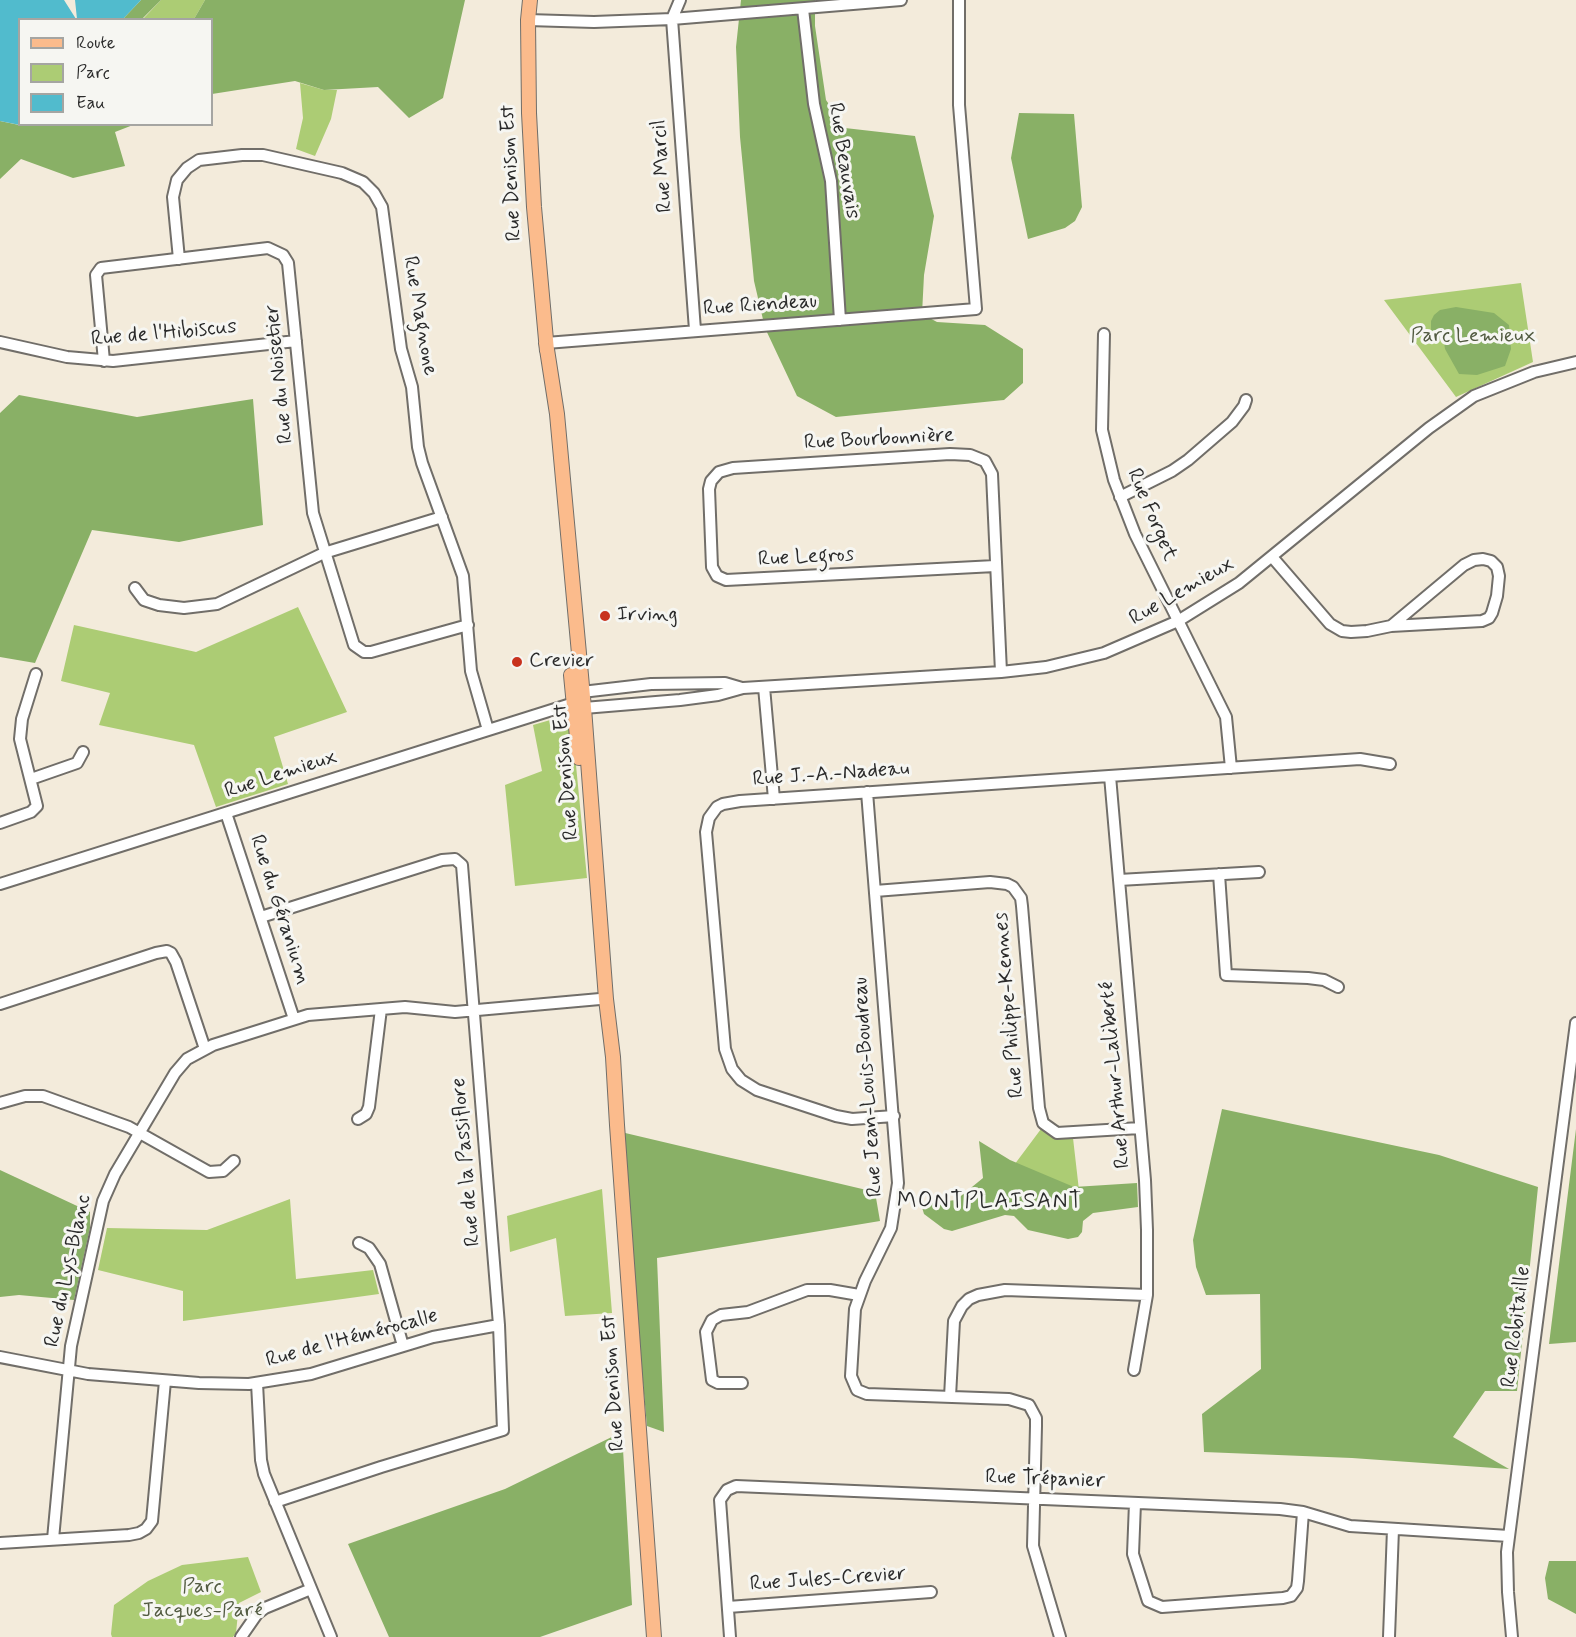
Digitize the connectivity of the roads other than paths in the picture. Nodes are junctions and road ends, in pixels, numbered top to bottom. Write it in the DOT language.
graph roads {
  1 [pos="680,0"];
  2 [pos="902,0"];
  3 [pos="959,0"];
  4 [pos="529,2"];
  5 [pos="803,9"];
  6 [pos="672,19"];
  7 [pos="528,20"];
  8 [pos="179,259"];
  9 [pos="840,320"];
  10 [pos="695,330"];
  11 [pos="1104,334"];
  12 [pos="296,341"];
  13 [pos="0,342"];
  14 [pos="546,343"];
  15 [pos="104,361"];
  16 [pos="1576,362"];
  17 [pos="1246,400"];
  18 [pos="711,482"];
  19 [pos="1120,497"];
  20 [pos="442,517"];
  21 [pos="324,552"];
  22 [pos="1273,558"];
  23 [pos="995,566"];
  24 [pos="135,588"];
  25 [pos="1178,621"];
  26 [pos="468,625"];
  27 [pos="1391,626"];
  28 [pos="1001,672"];
  29 [pos="36,674"];
  30 [pos="764,687"];
  31 [pos="743,688"];
  32 [pos="580,701"];
  33 [pos="488,730"];
  34 [pos="82,752"];
  35 [pos="1390,764"];
  36 [pos="1231,768"];
  37 [pos="1110,776"];
  38 [pos="31,779"];
  39 [pos="867,792"];
  40 [pos="774,799"];
  41 [pos="226,813"];
  42 [pos="0,822"];
  43 [pos="1259,872"];
  44 [pos="1219,874"];
  45 [pos="1119,880"];
  46 [pos="0,884"];
  47 [pos="875,891"];
  48 [pos="261,917"];
  49 [pos="1338,987"];
  50 [pos="600,999"];
  51 [pos="0,1004"];
  52 [pos="381,1008"];
  53 [pos="474,1010"];
  54 [pos="294,1019"];
  55 [pos="1576,1023"];
  56 [pos="205,1049"];
  57 [pos="0,1103"];
  58 [pos="894,1116"];
  59 [pos="357,1119"];
  60 [pos="617,1125"];
  61 [pos="1140,1128"];
  62 [pos="139,1133"];
  63 [pos="234,1161"];
  64 [pos="359,1243"];
  65 [pos="859,1295"];
  66 [pos="1147,1295"];
  67 [pos="499,1325"];
  68 [pos="403,1346"];
  69 [pos="0,1357"];
  70 [pos="1134,1370"];
  71 [pos="70,1372"];
  72 [pos="165,1380"];
  73 [pos="257,1383"];
  74 [pos="742,1383"];
  75 [pos="950,1397"];
  76 [pos="1033,1499"];
  77 [pos="275,1502"];
  78 [pos="1135,1503"];
  79 [pos="1303,1512"];
  80 [pos="1393,1529"];
  81 [pos="1509,1536"];
  82 [pos="53,1539"];
  83 [pos="0,1543"];
  84 [pos="311,1589"];
  85 [pos="931,1592"];
  86 [pos="728,1607"];
  87 [pos="241,1637"];
  88 [pos="331,1637"];
  89 [pos="654,1637"];
  90 [pos="730,1637"];
  91 [pos="1060,1637"];
  92 [pos="1389,1637"];
  93 [pos="1512,1637"];
  1 -- 6 [label="street, Rue Marcil"];
  2 -- 5 [label="street"];
  3 -- 9 [label="street, Rue Riendeau"];
  4 -- 7 [label="main road, Rue Denison Est"];
  5 -- 6 [label="street"];
  5 -- 9 [label="street, Rue Beauvais"];
  6 -- 7 [label="street"];
  6 -- 10 [label="street, Rue Marcil"];
  7 -- 14 [label="main road, Rue Denison Est"];
  8 -- 12 [label="street, Rue du Noisetier"];
  8 -- 15 [label="street, Rue du Noisetier"];
  8 -- 20 [label="street, Rue Magnone"];
  9 -- 10 [label="street, Rue Riendeau"];
  10 -- 14 [label="street, Rue Riendeau"];
  11 -- 19 [label="street, Rue Forget"];
  12 -- 15 [label="street, Rue de l'Hibiscus"];
  12 -- 21 [label="street, Rue du Noisetier"];
  13 -- 15 [label="street, Rue de l'Hibiscus"];
  14 -- 32 [label="main road, Rue Denison Est"];
  16 -- 22 [label="street, Rue Lemieux"];
  17 -- 19 [label="street"];
  18 -- 23 [label="street, Rue Legros"];
  18 -- 23 [label="street, Rue Bourbonnière"];
  19 -- 25 [label="street, Rue Forget"];
  20 -- 21 [label="street"];
  20 -- 26 [label="street, Rue Magnone"];
  21 -- 24 [label="street"];
  21 -- 26 [label="street, Rue du Noisetier"];
  22 -- 25 [label="street, Rue Lemieux"];
  22 -- 27 [label="street"];
  23 -- 28 [label="street, Rue Bourbonnière"];
  25 -- 28 [label="street, Rue Lemieux"];
  25 -- 36 [label="street, Rue Forget"];
  26 -- 33 [label="street, Rue Magnone"];
  27 -- 27 [label="street"];
  28 -- 30 [label="street, Rue Lemieux"];
  29 -- 38 [label="street"];
  30 -- 31 [label="street, Rue Lemieux"];
  30 -- 40 [label="street"];
  31 -- 32 [label="street, Rue Lemieux"];
  31 -- 32 [label="street, Rue Lemieux"];
  32 -- 33 [label="street, Rue Lemieux"];
  32 -- 50 [label="main road, Rue Denison Est"];
  32 -- 60 [label="main road, Rue Denison Est"];
  33 -- 41 [label="street, Rue Lemieux"];
  34 -- 38 [label="street"];
  35 -- 36 [label="street, Rue J.-A.-Nadeau"];
  36 -- 37 [label="street, Rue J.-A.-Nadeau"];
  37 -- 39 [label="street, Rue J.-A.-Nadeau"];
  37 -- 45 [label="street, Rue Arthur-Laliberté"];
  38 -- 42 [label="street"];
  39 -- 40 [label="street, Rue J.-A.-Nadeau"];
  39 -- 47 [label="street, Rue Jean-Louis-Boudreau"];
  40 -- 58 [label="street, Rue J.-A.-Nadeau"];
  41 -- 46 [label="street, Rue Lemieux"];
  41 -- 48 [label="street, Rue du Géranium"];
  43 -- 44 [label="street"];
  44 -- 45 [label="street"];
  44 -- 49 [label="street"];
  45 -- 61 [label="street, Rue Arthur-Laliberté"];
  47 -- 58 [label="street, Rue Jean-Louis-Boudreau"];
  47 -- 61 [label="street, Rue Philippe-Kennes"];
  48 -- 53 [label="street, Rue de la Passiflore"];
  48 -- 54 [label="street, Rue du Géranium"];
  50 -- 53 [label="street, Rue du Lys-Blanc"];
  50 -- 60 [label="main road, Rue Denison Est"];
  51 -- 56 [label="street"];
  52 -- 53 [label="street, Rue du Lys-Blanc"];
  52 -- 54 [label="street, Rue du Lys-Blanc"];
  52 -- 59 [label="street"];
  53 -- 67 [label="street, Rue de la Passiflore"];
  54 -- 56 [label="street, Rue du Lys-Blanc"];
  55 -- 81 [label="street, Rue Robitaille"];
  56 -- 62 [label="street, Rue du Lys-Blanc"];
  57 -- 62 [label="street"];
  58 -- 65 [label="street, Rue Jean-Louis-Boudreau"];
  60 -- 89 [label="main road, Rue Denison Est"];
  61 -- 66 [label="street, Rue Arthur-Laliberté"];
  62 -- 63 [label="street"];
  62 -- 71 [label="street, Rue du Lys-Blanc"];
  64 -- 68 [label="street"];
  65 -- 74 [label="street"];
  65 -- 75 [label="street, Rue Jean-Louis-Boudreau"];
  66 -- 70 [label="street, Rue Arthur-Laliberté"];
  66 -- 75 [label="street"];
  67 -- 68 [label="street, Rue de l'Hémérocalle"];
  67 -- 77 [label="street, Rue de la Passiflore"];
  68 -- 73 [label="street, Rue de l'Hémérocalle"];
  69 -- 71 [label="street, Rue de l'Hémérocalle"];
  71 -- 72 [label="street, Rue de l'Hémérocalle"];
  71 -- 82 [label="street, Rue du Lys-Blanc"];
  72 -- 73 [label="street, Rue de l'Hémérocalle"];
  72 -- 82 [label="street"];
  73 -- 77 [label="street"];
  75 -- 76 [label="street, Rue Jean-Louis-Boudreau"];
  76 -- 78 [label="street, Rue Trépanier"];
  76 -- 86 [label="street, Rue Trépanier"];
  76 -- 91 [label="street, Rue Jean-Louis-Boudreau"];
  77 -- 84 [label="street"];
  78 -- 79 [label="street, Rue Trépanier"];
  78 -- 79 [label="street"];
  79 -- 80 [label="street, Rue Trépanier"];
  80 -- 81 [label="street, Rue Trépanier"];
  80 -- 92 [label="street"];
  81 -- 93 [label="street, Rue Robitaille"];
  82 -- 83 [label="street"];
  84 -- 87 [label="street"];
  84 -- 88 [label="street"];
  85 -- 86 [label="street, Rue Jules-Crevier"];
  86 -- 90 [label="street, Rue Trépanier"];
}
